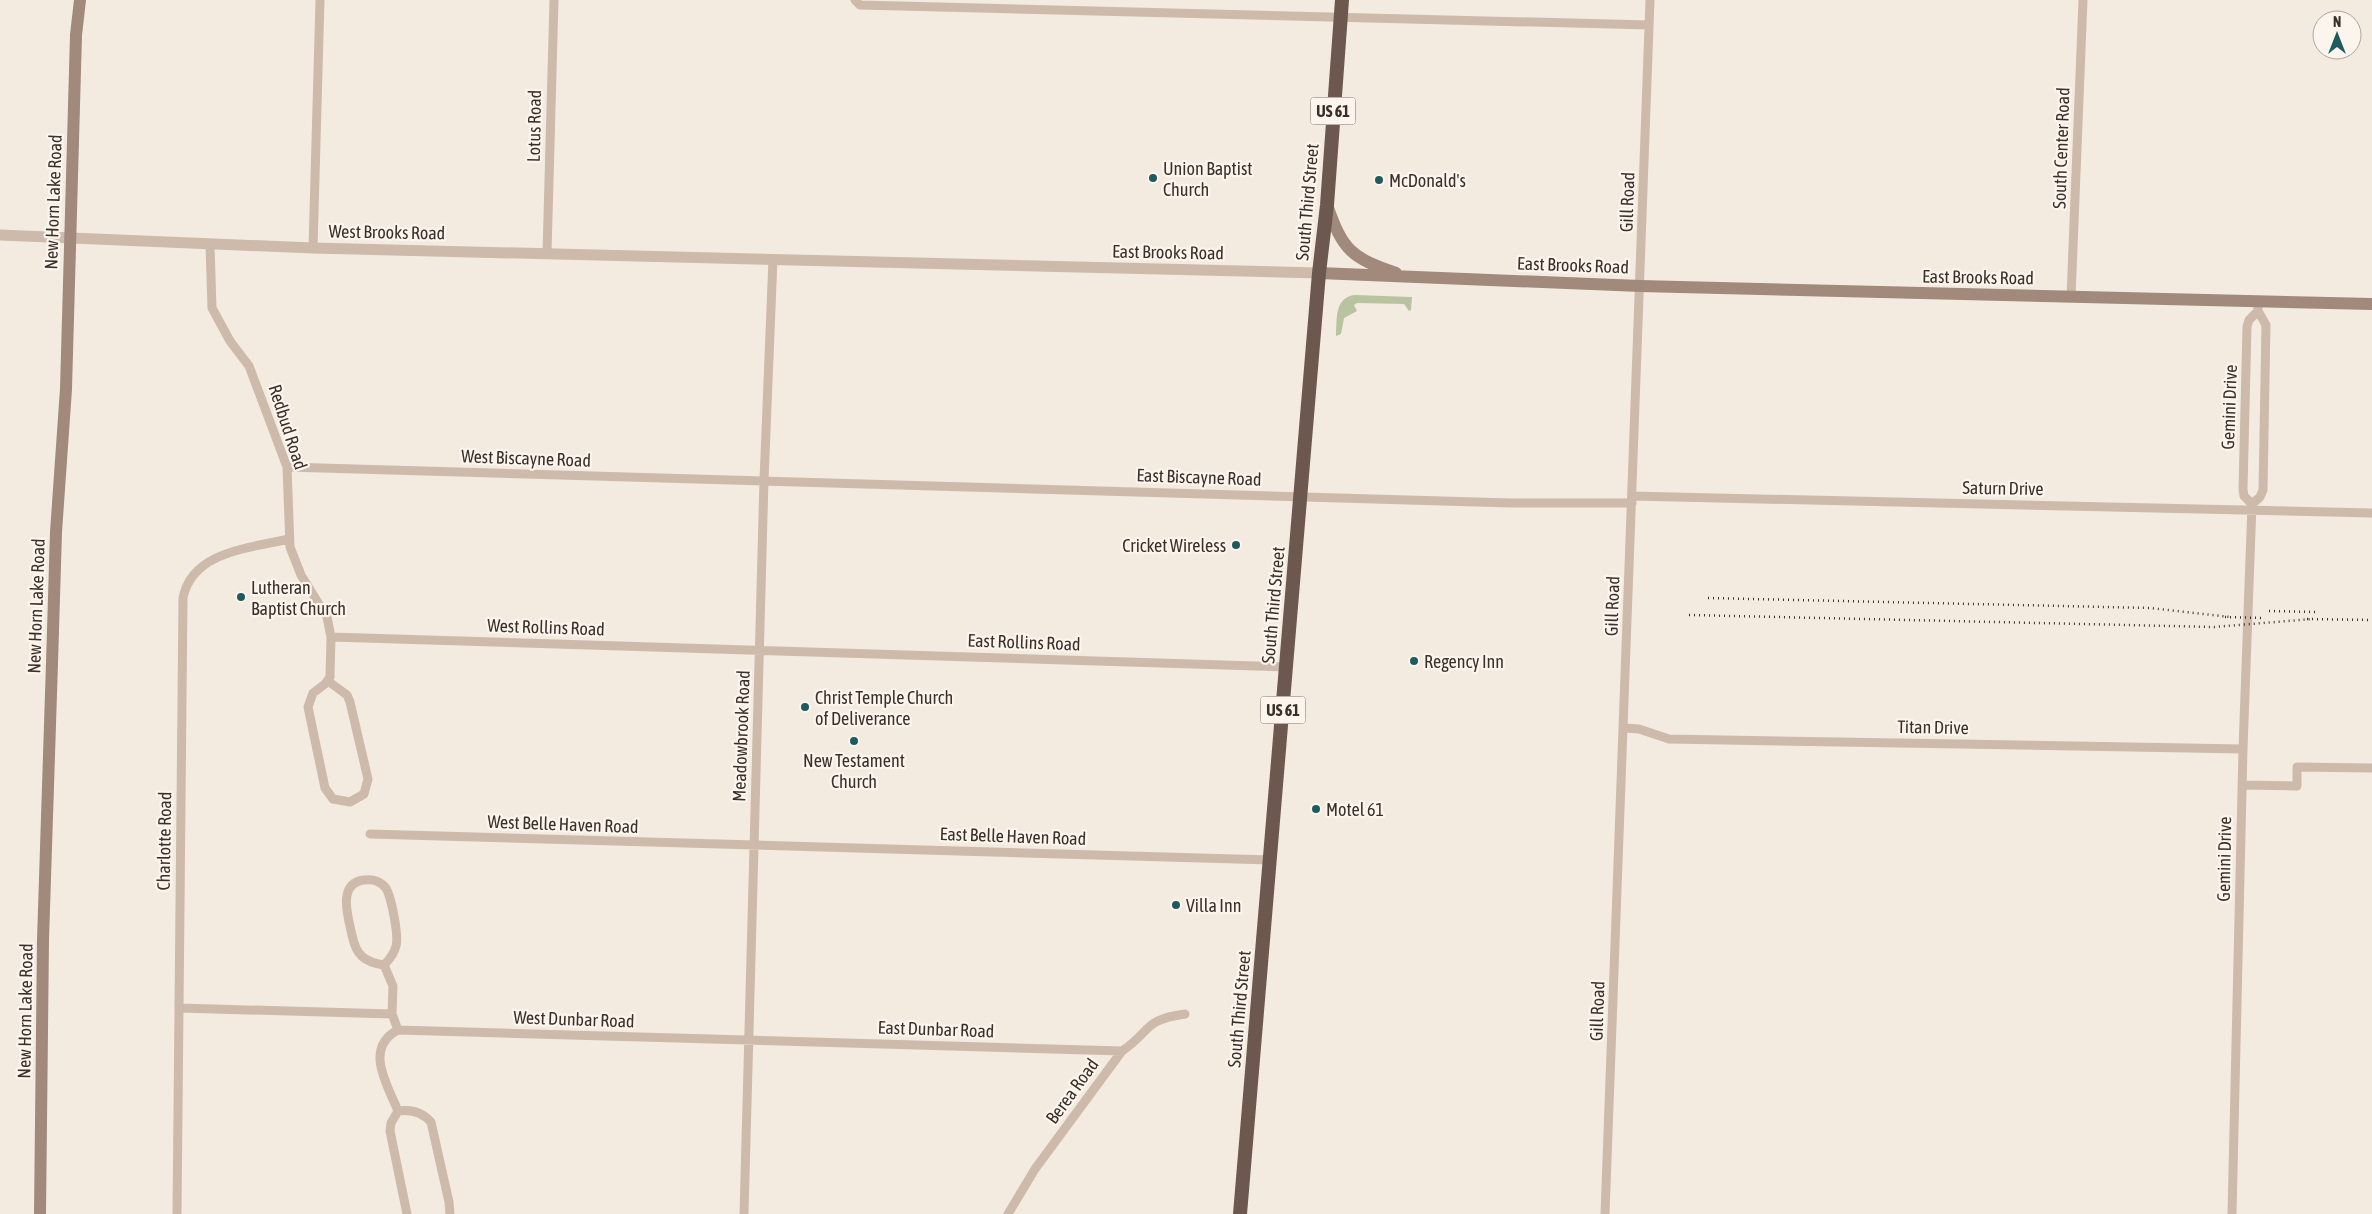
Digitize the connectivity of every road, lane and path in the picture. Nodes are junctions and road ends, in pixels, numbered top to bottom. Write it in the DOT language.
graph roads {
  1 [pos="80,0"];
  2 [pos="320,0"];
  3 [pos="554,0"];
  4 [pos="1342,0"];
  5 [pos="1650,0"];
  6 [pos="2083,0"];
  7 [pos="858,2"];
  8 [pos="1340,18"];
  9 [pos="1649,25"];
  10 [pos="1327,205"];
  11 [pos="0,235"];
  12 [pos="69,238"];
  13 [pos="210,245"];
  14 [pos="313,248"];
  15 [pos="547,253"];
  16 [pos="773,259"];
  17 [pos="1319,273"];
  18 [pos="1411,278"];
  19 [pos="1640,286"];
  20 [pos="2071,297"];
  21 [pos="2372,304"];
  22 [pos="2258,307"];
  23 [pos="287,467"];
  24 [pos="764,480"];
  25 [pos="1301,496"];
  26 [pos="1632,500"];
  27 [pos="2252,507"];
  28 [pos="2372,513"];
  29 [pos="289,539"];
  30 [pos="331,637"];
  31 [pos="760,650"];
  32 [pos="1287,667"];
  33 [pos="328,681"];
  34 [pos="1624,728"];
  35 [pos="2243,749"];
  36 [pos="2372,768"];
  37 [pos="2242,785"];
  38 [pos="370,834"];
  39 [pos="754,846"];
  40 [pos="1271,860"];
  41 [pos="384,966"];
  42 [pos="179,1008"];
  43 [pos="392,1014"];
  44 [pos="1186,1014"];
  45 [pos="398,1030"];
  46 [pos="750,1040"];
  47 [pos="1122,1051"];
  48 [pos="398,1111"];
  49 [pos="40,1214"];
  50 [pos="177,1214"];
  51 [pos="407,1214"];
  52 [pos="450,1214"];
  53 [pos="744,1214"];
  54 [pos="1008,1214"];
  55 [pos="1240,1214"];
  56 [pos="1605,1214"];
  57 [pos="2232,1214"];
  1 -- 12 [label="main road, New Horn Lake Road"];
  2 -- 14 [label="street"];
  3 -- 15 [label="street, Lotus Road"];
  4 -- 8 [label="highway, South Third Street / US 61"];
  5 -- 9 [label="street, Gill Road"];
  6 -- 20 [label="street, South Center Road"];
  7 -- 8 [label="street"];
  8 -- 9 [label="street"];
  8 -- 10 [label="highway, South Third Street / US 61"];
  9 -- 19 [label="street, Gill Road"];
  10 -- 17 [label="highway, South Third Street / US 61"];
  10 -- 18 [label="main road"];
  11 -- 12 [label="street, West Brooks Road"];
  12 -- 13 [label="street, West Brooks Road"];
  12 -- 49 [label="main road, New Horn Lake Road"];
  13 -- 14 [label="street, West Brooks Road"];
  13 -- 23 [label="street, Redbud Road"];
  14 -- 15 [label="street, West Brooks Road"];
  15 -- 16 [label="street, West Brooks Road"];
  16 -- 17 [label="street, East Brooks Road"];
  16 -- 24 [label="street, Meadowbrook Road"];
  17 -- 18 [label="main road, East Brooks Road"];
  17 -- 25 [label="highway, South Third Street / US 61"];
  18 -- 19 [label="main road, East Brooks Road"];
  19 -- 20 [label="main road, East Brooks Road"];
  19 -- 26 [label="street, Gill Road"];
  20 -- 22 [label="main road, East Brooks Road"];
  21 -- 22 [label="main road, East Brooks Road"];
  22 -- 27 [label="street, Gemini Drive"];
  22 -- 27 [label="street, Gemini Drive"];
  23 -- 24 [label="street, West Biscayne Road"];
  23 -- 29 [label="street, Redbud Road"];
  24 -- 25 [label="street, East Biscayne Road"];
  24 -- 31 [label="street, Meadowbrook Road"];
  25 -- 26 [label="street, East Biscayne Road"];
  25 -- 32 [label="highway, South Third Street / US 61"];
  26 -- 27 [label="street, Saturn Drive"];
  26 -- 34 [label="street, Gill Road"];
  27 -- 28 [label="street, Saturn Drive"];
  27 -- 35 [label="street, Gemini Drive"];
  29 -- 30 [label="street, Redbud Road"];
  29 -- 42 [label="street, Charlotte Road"];
  30 -- 31 [label="street, West Rollins Road"];
  30 -- 33 [label="street, Redbud Road"];
  31 -- 32 [label="street, East Rollins Road"];
  31 -- 39 [label="street, Meadowbrook Road"];
  32 -- 40 [label="highway, South Third Street / US 61"];
  33 -- 33 [label="street"];
  34 -- 35 [label="street, Titan Drive"];
  34 -- 56 [label="street, Gill Road"];
  35 -- 37 [label="street, Gemini Drive"];
  36 -- 37 [label="street"];
  37 -- 57 [label="street, Gemini Drive"];
  38 -- 39 [label="street, West Belle Haven Road"];
  39 -- 40 [label="street, East Belle Haven Road"];
  39 -- 46 [label="street, Meadowbrook Road"];
  40 -- 55 [label="highway, South Third Street / US 61"];
  41 -- 41 [label="street"];
  41 -- 43 [label="street"];
  42 -- 43 [label="street"];
  42 -- 50 [label="street, Charlotte Road"];
  43 -- 45 [label="street"];
  44 -- 47 [label="street, Berea Road"];
  45 -- 46 [label="street, West Dunbar Road"];
  45 -- 48 [label="street"];
  46 -- 47 [label="street, East Dunbar Road"];
  46 -- 53 [label="street, Meadowbrook Road"];
  47 -- 54 [label="street, Berea Road"];
  48 -- 51 [label="street"];
  48 -- 52 [label="street"];
}
